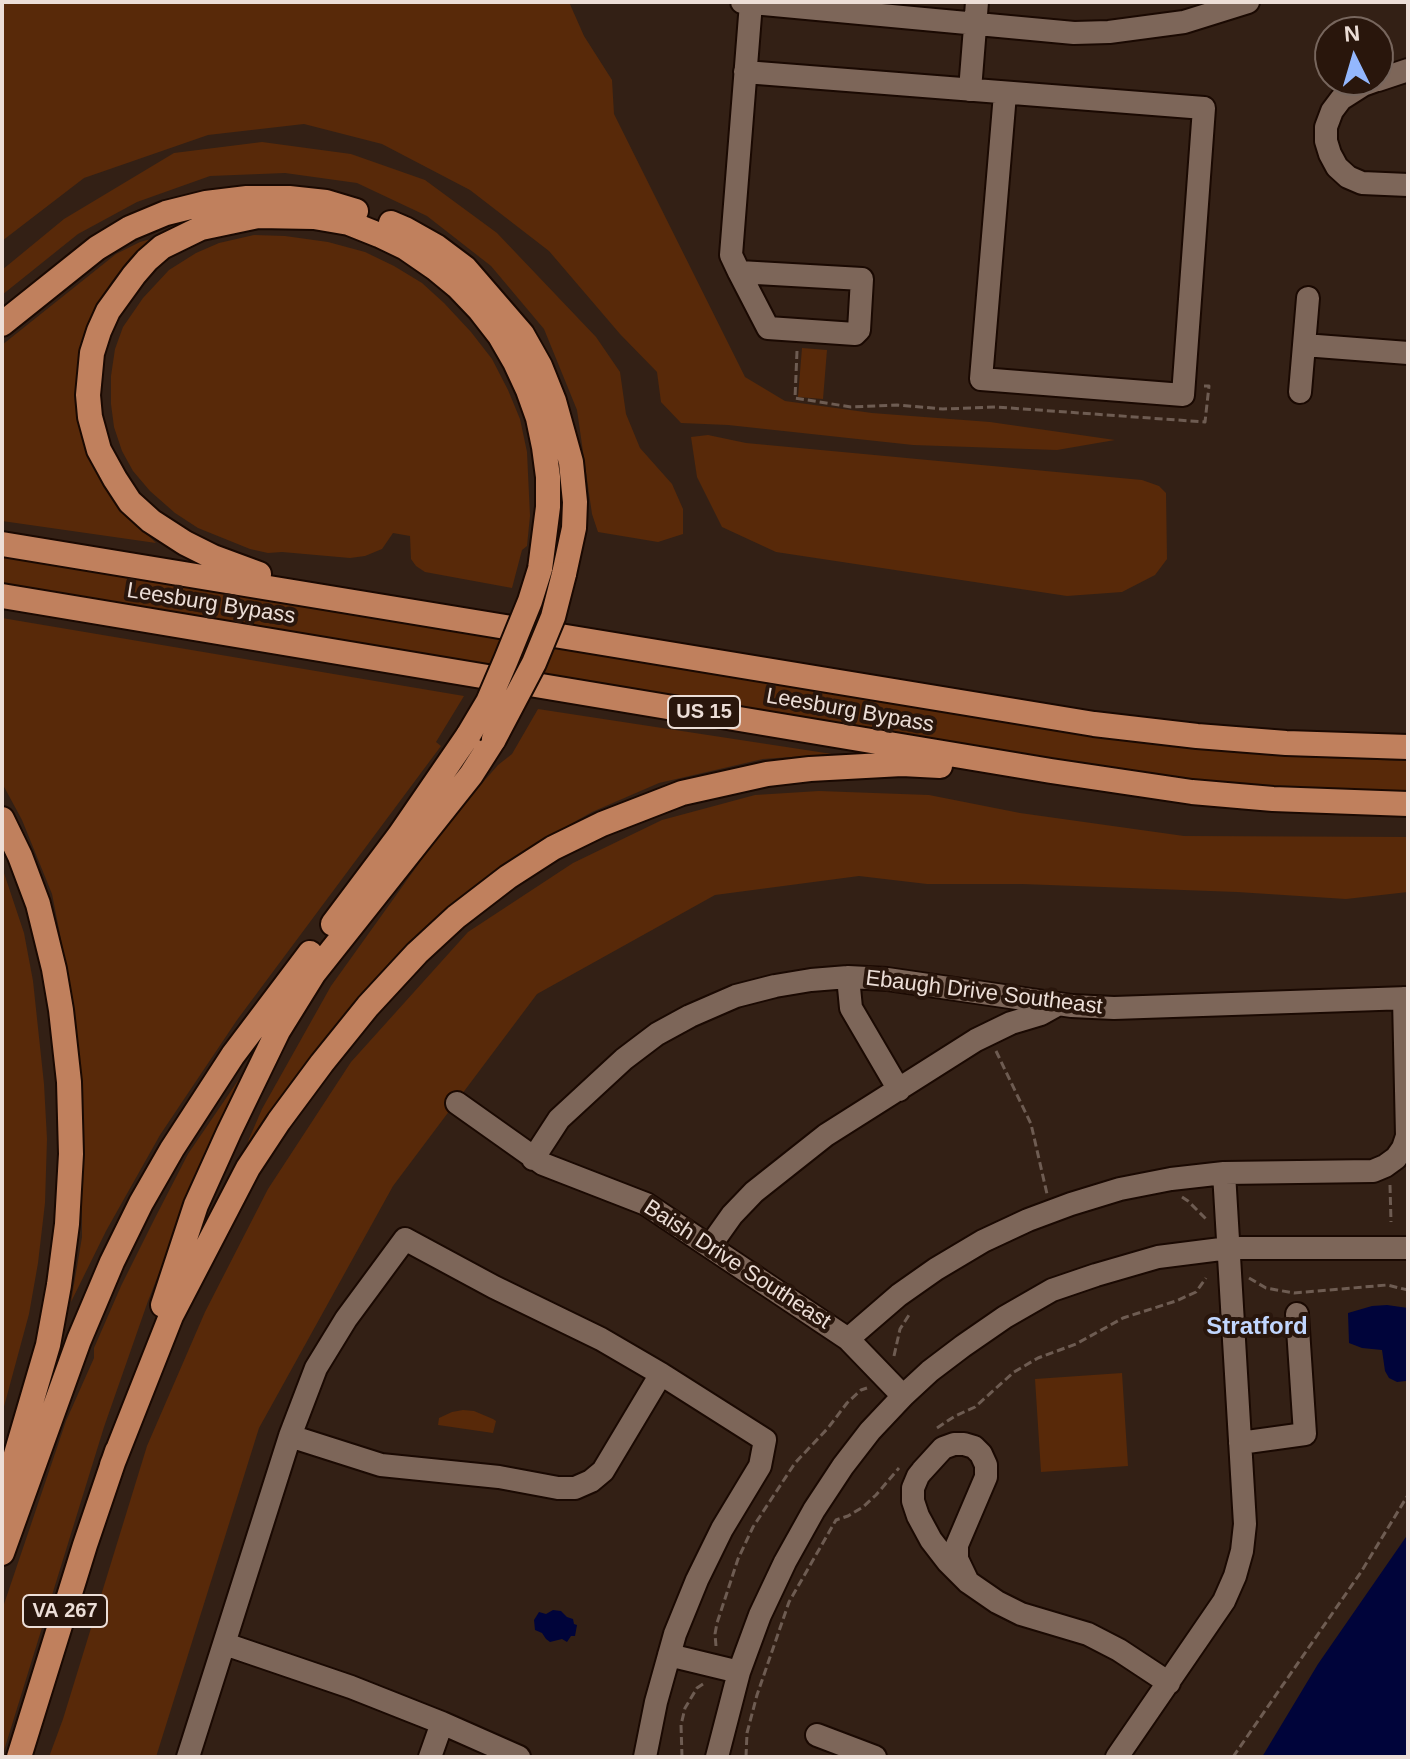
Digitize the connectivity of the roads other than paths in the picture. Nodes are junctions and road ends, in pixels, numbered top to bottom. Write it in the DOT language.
graph roads {
  1 [pos="742,2"];
  2 [pos="977,2"];
  3 [pos="1248,2"];
  4 [pos="751,3"];
  5 [pos="975,25"];
  6 [pos="745,72"];
  7 [pos="970,90"];
  8 [pos="1005,94"];
  9 [pos="1346,96"];
  10 [pos="1408,185"];
  11 [pos="739,272"];
  12 [pos="1308,298"];
  13 [pos="2,324"];
  14 [pos="1304,345"];
  15 [pos="1408,353"];
  16 [pos="1300,392"];
  17 [pos="2,544"];
  18 [pos="2,596"];
  19 [pos="421,613"];
  20 [pos="1408,747"];
  21 [pos="1051,771"];
  22 [pos="1408,804"];
  23 [pos="2,819"];
  24 [pos="848,977"];
  25 [pos="1406,998"];
  26 [pos="1059,1004"];
  27 [pos="899,1090"];
  28 [pos="457,1103"];
  29 [pos="533,1159"];
  30 [pos="1224,1173"];
  31 [pos="710,1246"];
  32 [pos="1229,1248"];
  33 [pos="1408,1248"];
  34 [pos="1297,1314"];
  35 [pos="848,1339"];
  36 [pos="661,1374"];
  37 [pos="903,1396"];
  38 [pos="290,1436"];
  39 [pos="1240,1443"];
  40 [pos="112,1465"];
  41 [pos="2,1502"];
  42 [pos="2,1553"];
  43 [pos="968,1582"];
  44 [pos="225,1644"];
  45 [pos="669,1655"];
  46 [pos="739,1672"];
  47 [pos="1169,1683"];
  48 [pos="442,1723"];
  49 [pos="817,1735"];
  50 [pos="19,1757"];
  51 [pos="188,1757"];
  52 [pos="430,1757"];
  53 [pos="519,1757"];
  54 [pos="645,1757"];
  55 [pos="717,1757"];
  56 [pos="875,1757"];
  57 [pos="1117,1757"];
  1 -- 4 [label="street"];
  2 -- 5 [label="street"];
  3 -- 5 [label="street"];
  4 -- 5 [label="street"];
  4 -- 6 [label="street"];
  5 -- 7 [label="street"];
  6 -- 7 [label="street"];
  6 -- 11 [label="street"];
  7 -- 8 [label="street"];
  8 -- 8 [label="street"];
  9 -- 10 [label="street"];
  11 -- 11 [label="street"];
  12 -- 14 [label="street"];
  13 -- 40 [label="highway, bridge"];
  14 -- 15 [label="street"];
  14 -- 16 [label="street"];
  17 -- 19 [label="highway, Leesburg Bypass / US 15"];
  18 -- 21 [label="highway, Leesburg Bypass / US 15"];
  19 -- 20 [label="highway, Leesburg Bypass / US 15"];
  19 -- 42 [label="highway, bridge"];
  21 -- 22 [label="highway, Leesburg Bypass / US 15"];
  21 -- 40 [label="highway"];
  23 -- 41 [label="highway"];
  24 -- 26 [label="street, Ebaugh Drive Southeast"];
  24 -- 27 [label="street"];
  24 -- 29 [label="street, Ebaugh Drive Southeast"];
  25 -- 26 [label="street, Ebaugh Drive Southeast"];
  25 -- 30 [label="street, Baish Drive Southeast"];
  26 -- 27 [label="street"];
  27 -- 31 [label="street"];
  28 -- 29 [label="street, Baish Drive Southeast"];
  29 -- 31 [label="street, Baish Drive Southeast"];
  30 -- 32 [label="street"];
  30 -- 35 [label="street, Baish Drive Southeast"];
  31 -- 35 [label="street, Baish Drive Southeast"];
  32 -- 33 [label="street"];
  32 -- 37 [label="street"];
  32 -- 39 [label="street"];
  34 -- 39 [label="street"];
  35 -- 37 [label="street, Baish Drive Southeast"];
  36 -- 38 [label="street"];
  36 -- 38 [label="street"];
  36 -- 45 [label="street"];
  37 -- 46 [label="street"];
  38 -- 44 [label="street"];
  39 -- 47 [label="street"];
  40 -- 50 [label="highway, VA 267"];
  43 -- 43 [label="street"];
  43 -- 47 [label="street"];
  44 -- 48 [label="street"];
  44 -- 51 [label="street"];
  45 -- 46 [label="street"];
  45 -- 54 [label="street"];
  46 -- 55 [label="street"];
  47 -- 57 [label="street"];
  48 -- 52 [label="street"];
  48 -- 53 [label="street"];
  49 -- 56 [label="street"];
}
